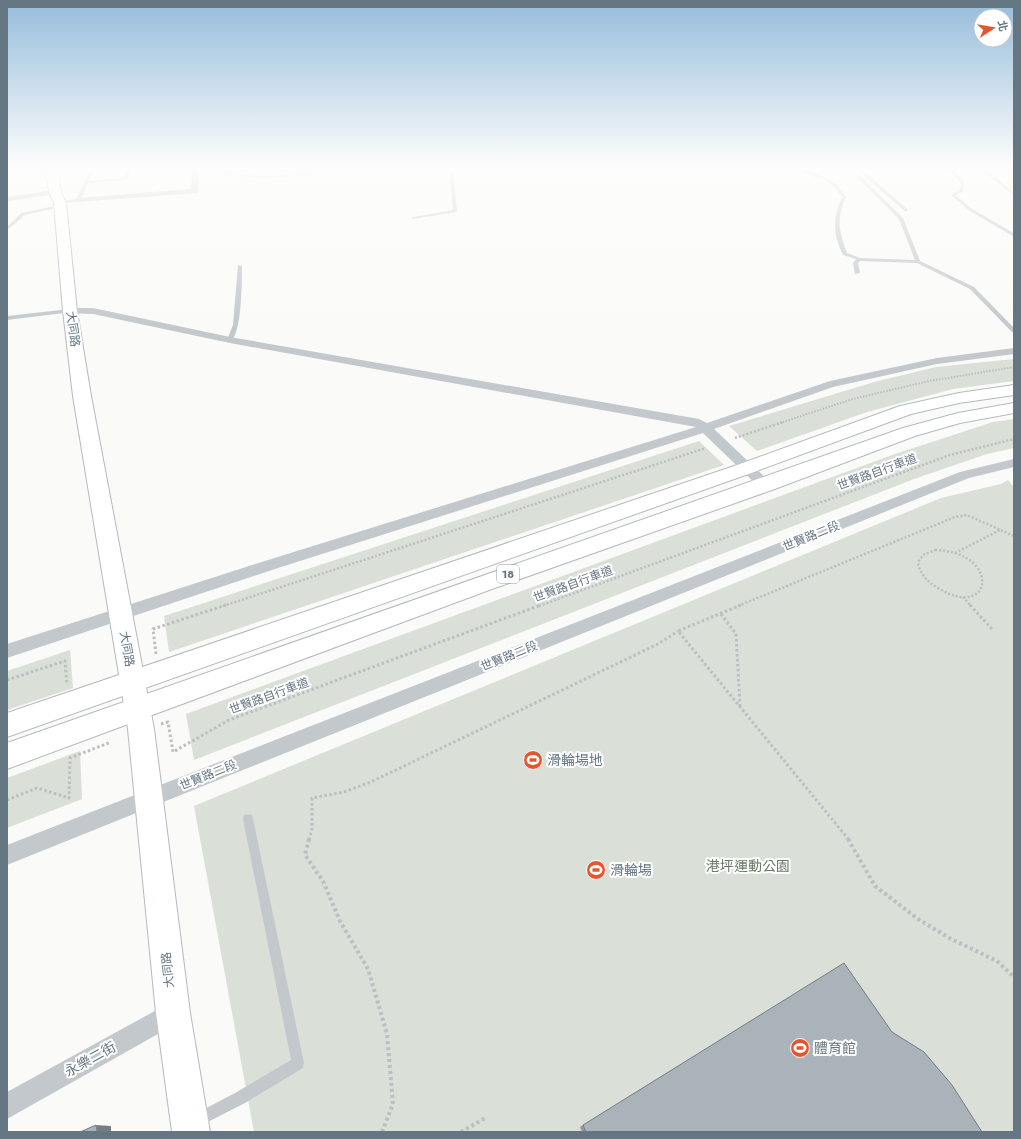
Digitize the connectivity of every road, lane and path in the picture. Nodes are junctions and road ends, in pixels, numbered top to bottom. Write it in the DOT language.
graph roads {
  1 [pos="16,220"];
  2 [pos="60,220"];
  3 [pos="836,220"];
  4 [pos="901,220"];
  5 [pos="7,229"];
  6 [pos="859,259"];
  7 [pos="918,262"];
  8 [pos="240,266"];
  9 [pos="857,273"];
  10 [pos="70,311"];
  11 [pos="7,318"];
  12 [pos="1014,331"];
  13 [pos="230,340"];
  14 [pos="1014,351"];
  15 [pos="1014,367"];
  16 [pos="1014,390"];
  17 [pos="1014,408"];
  18 [pos="706,428"];
  19 [pos="742,436"];
  20 [pos="1014,439"];
  21 [pos="709,446"];
  22 [pos="1014,463"];
  23 [pos="747,468"];
  24 [pos="765,485"];
  25 [pos="1001,530"];
  26 [pos="1014,536"];
  27 [pos="955,553"];
  28 [pos="963,597"];
  29 [pos="121,614"];
  30 [pos="721,614"];
  31 [pos="992,629"];
  32 [pos="678,631"];
  33 [pos="7,651"];
  34 [pos="156,656"];
  35 [pos="7,680"];
  36 [pos="67,688"];
  37 [pos="135,696"];
  38 [pos="740,706"];
  39 [pos="168,722"];
  40 [pos="7,726"];
  41 [pos="7,756"];
  42 [pos="70,758"];
  43 [pos="150,798"];
  44 [pos="7,800"];
  45 [pos="248,819"];
  46 [pos="7,855"];
  47 [pos="1014,977"];
  48 [pos="173,1013"];
  49 [pos="7,1106"];
  50 [pos="487,1116"];
  51 [pos="191,1128"];
  52 [pos="382,1132"];
  53 [pos="461,1132"];
  1 -- 5 [label="lane"];
  2 -- 10 [label="main road, 大同路"];
  3 -- 6 [label="lane"];
  4 -- 7 [label="lane"];
  6 -- 7 [label="lane"];
  6 -- 9 [label="lane"];
  7 -- 12 [label="lane"];
  8 -- 13 [label="lane"];
  10 -- 11 [label="lane"];
  10 -- 13 [label="street"];
  10 -- 29 [label="main road, 大同路"];
  13 -- 18 [label="street"];
  14 -- 18 [label="street"];
  15 -- 19 [label="path"];
  16 -- 23 [label="main road, 18"];
  17 -- 24 [label="main road, 18"];
  18 -- 23 [label="street"];
  18 -- 29 [label="street"];
  20 -- 39 [label="path, 世賢路自行車道"];
  21 -- 34 [label="path"];
  22 -- 43 [label="street, 世賢路二段"];
  23 -- 24 [label="street"];
  23 -- 37 [label="main road, 18"];
  24 -- 37 [label="main road, 18"];
  25 -- 26 [label="path"];
  25 -- 27 [label="path"];
  25 -- 30 [label="path"];
  27 -- 28 [label="path"];
  27 -- 28 [label="path"];
  28 -- 31 [label="path"];
  29 -- 33 [label="street"];
  29 -- 37 [label="main road, 大同路"];
  30 -- 32 [label="path"];
  30 -- 38 [label="path"];
  32 -- 38 [label="path"];
  32 -- 52 [label="path"];
  35 -- 36 [label="path"];
  37 -- 40 [label="main road, 18"];
  37 -- 41 [label="main road, 18"];
  37 -- 43 [label="main road, 大同路"];
  38 -- 47 [label="path"];
  42 -- 44 [label="path"];
  43 -- 46 [label="street, 世賢路二段"];
  43 -- 48 [label="main road, 大同路"];
  45 -- 51 [label="lane"];
  48 -- 49 [label="street, 永樂二街"];
  48 -- 51 [label="main road, 大同路"];
  50 -- 53 [label="path"];
}
